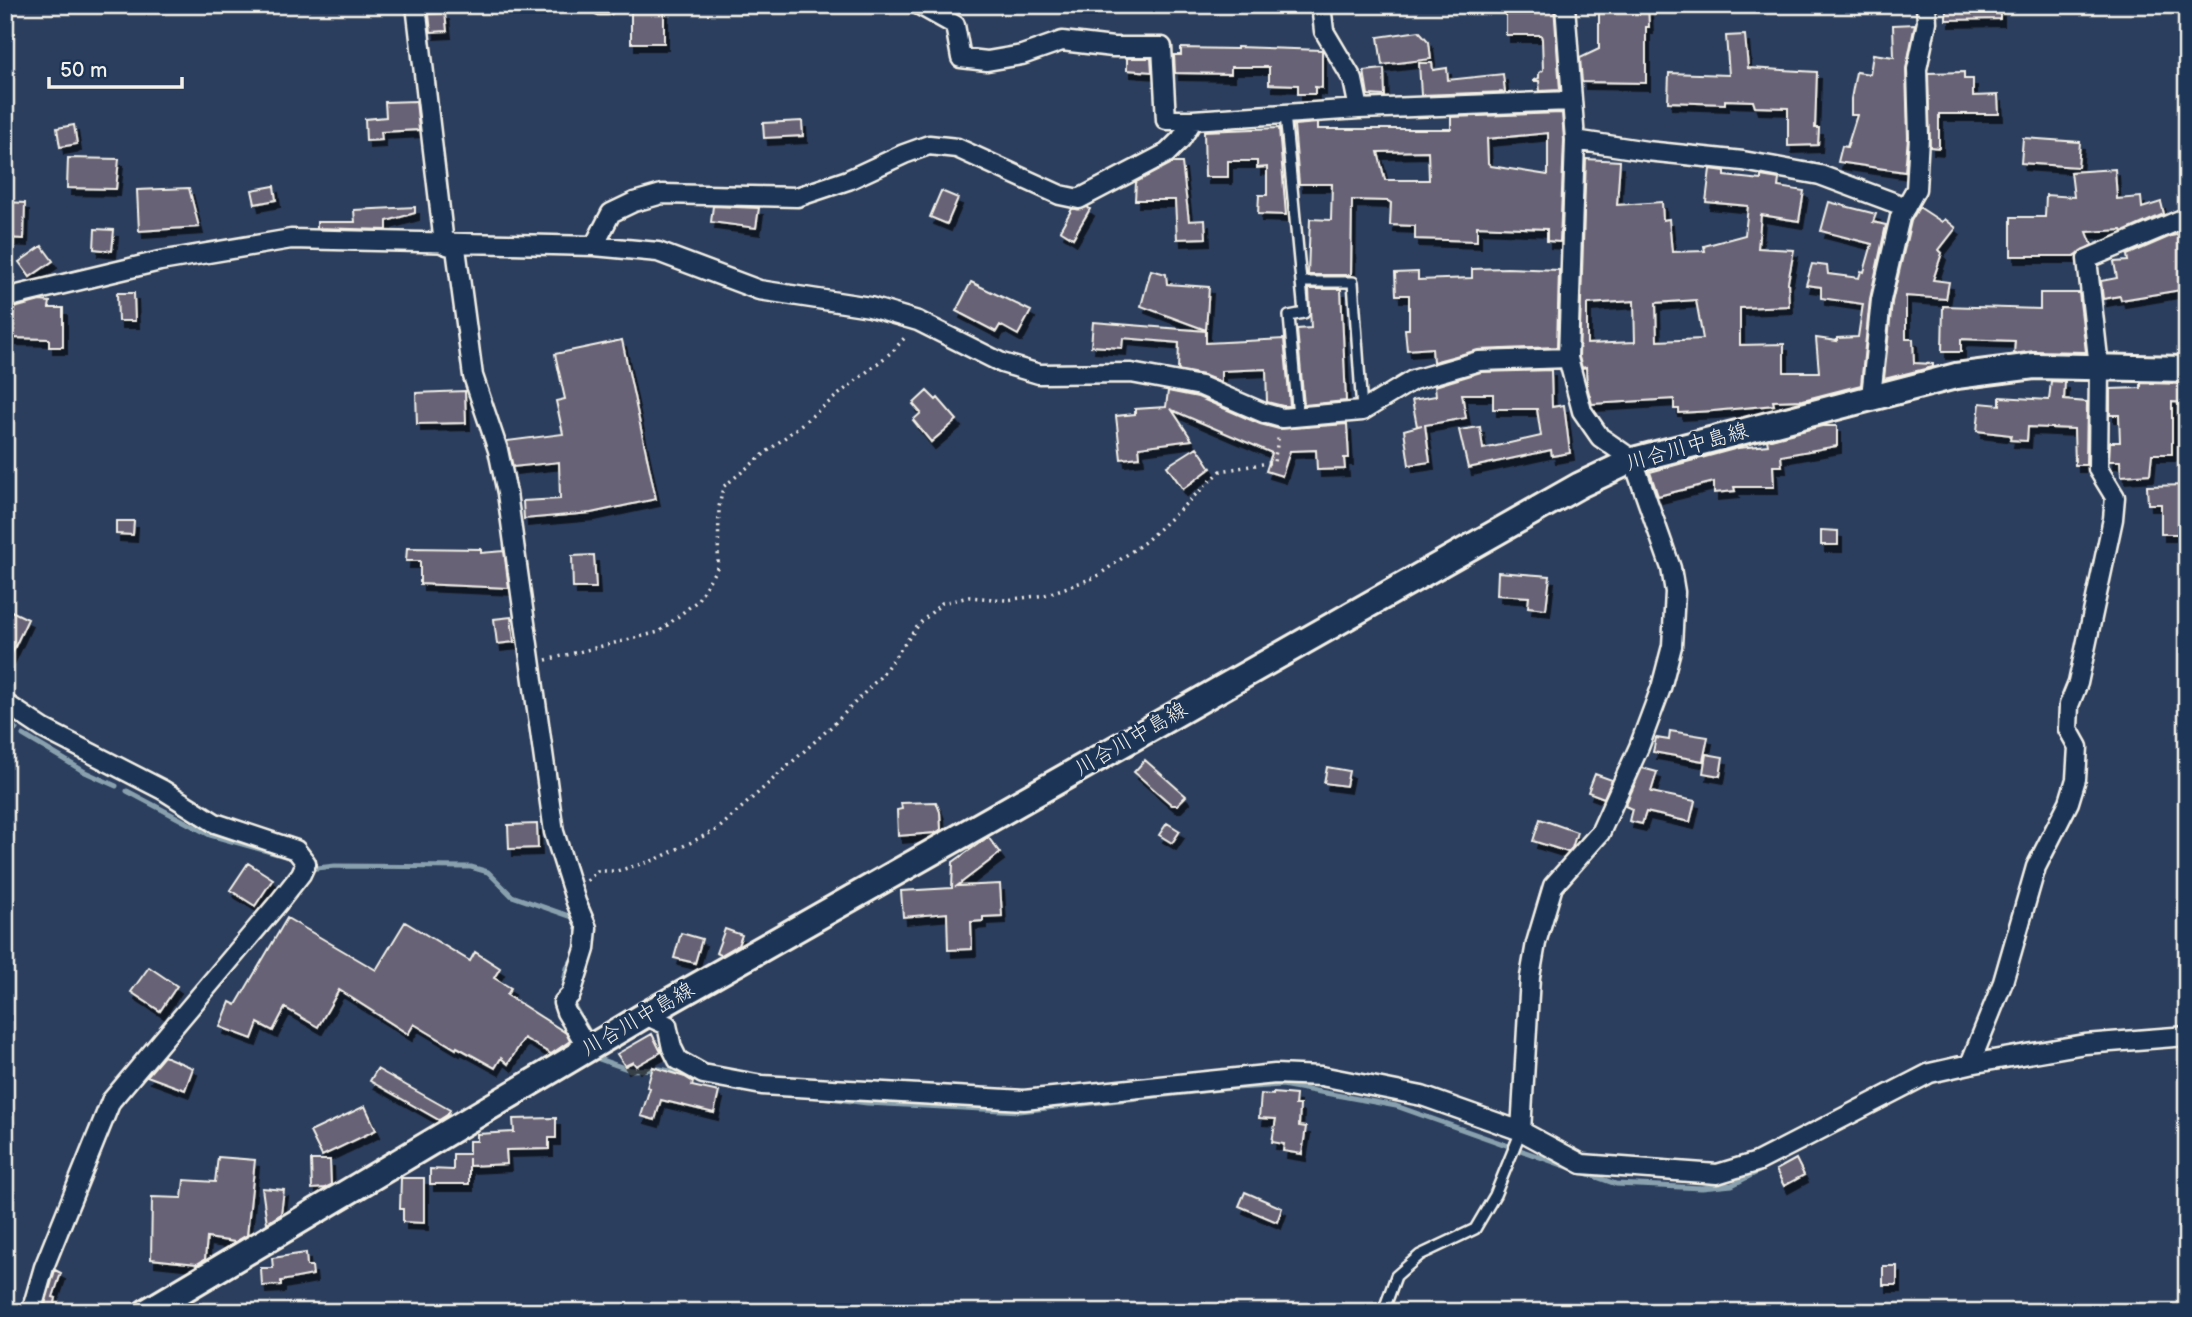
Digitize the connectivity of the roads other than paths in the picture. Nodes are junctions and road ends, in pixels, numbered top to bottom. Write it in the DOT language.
graph roads {
  1 [pos="416,5"];
  2 [pos="601,5"];
  3 [pos="606,5"];
  4 [pos="919,5"];
  5 [pos="1321,5"];
  6 [pos="1566,5"];
  7 [pos="1926,5"];
  8 [pos="1571,101"];
  9 [pos="1359,109"];
  10 [pos="1285,114"];
  11 [pos="1193,120"];
  12 [pos="1575,140"];
  13 [pos="1906,207"];
  14 [pos="2187,217"];
  15 [pos="444,244"];
  16 [pos="594,246"];
  17 [pos="1301,282"];
  18 [pos="5,298"];
  19 [pos="1568,358"];
  20 [pos="2099,367"];
  21 [pos="2187,369"];
  22 [pos="1871,397"];
  23 [pos="1362,411"];
  24 [pos="1290,418"];
  25 [pos="1633,460"];
  26 [pos="5,703"];
  27 [pos="645,1014"];
  28 [pos="2187,1036"];
  29 [pos="575,1056"];
  30 [pos="1970,1063"];
  31 [pos="1519,1137"];
  32 [pos="31,1312"];
  33 [pos="146,1312"];
  34 [pos="1383,1312"];
  1 -- 15 [label="street"];
  2 -- 3 [label="street"];
  4 -- 11 [label="street"];
  5 -- 9 [label="street"];
  6 -- 8 [label="street"];
  7 -- 13 [label="street"];
  8 -- 9 [label="street"];
  8 -- 12 [label="street"];
  9 -- 10 [label="street"];
  10 -- 11 [label="street"];
  10 -- 17 [label="lane"];
  11 -- 16 [label="street"];
  12 -- 13 [label="street"];
  12 -- 19 [label="street"];
  13 -- 22 [label="street"];
  14 -- 20 [label="street"];
  15 -- 16 [label="street"];
  15 -- 18 [label="street"];
  15 -- 29 [label="street"];
  16 -- 24 [label="street"];
  17 -- 23 [label="lane"];
  17 -- 24 [label="lane"];
  19 -- 23 [label="street"];
  19 -- 25 [label="street"];
  20 -- 21 [label="main road, 川合川中島線"];
  20 -- 22 [label="main road, 川合川中島線"];
  20 -- 30 [label="street"];
  22 -- 25 [label="main road, 川合川中島線"];
  23 -- 24 [label="street"];
  25 -- 27 [label="main road, 川合川中島線"];
  25 -- 31 [label="street"];
  26 -- 32 [label="street"];
  27 -- 29 [label="main road, 川合川中島線"];
  27 -- 31 [label="street"];
  28 -- 30 [label="street"];
  29 -- 33 [label="main road, 川合川中島線"];
  30 -- 31 [label="street"];
  31 -- 34 [label="lane"];
}
